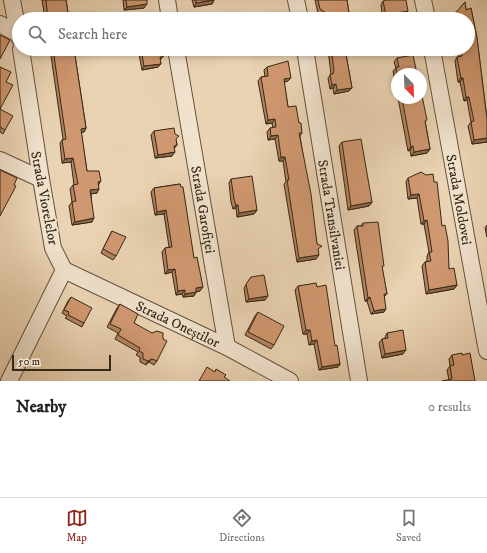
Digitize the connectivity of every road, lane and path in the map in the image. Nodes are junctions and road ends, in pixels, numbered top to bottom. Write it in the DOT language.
graph roads {
  1 [pos="12,0"];
  2 [pos="167,0"];
  3 [pos="296,0"];
  4 [pos="423,0"];
  5 [pos="14,12"];
  6 [pos="169,12"];
  7 [pos="299,12"];
  8 [pos="425,12"];
  9 [pos="0,24"];
  10 [pos="12,31"];
  11 [pos="22,56"];
  12 [pos="177,56"];
  13 [pos="306,56"];
  14 [pos="433,56"];
  15 [pos="0,160"];
  16 [pos="41,179"];
  17 [pos="64,270"];
  18 [pos="227,347"];
  19 [pos="487,351"];
  20 [pos="9,381"];
  21 [pos="290,381"];
  22 [pos="359,381"];
  1 -- 5 [label="street"];
  2 -- 6 [label="street"];
  3 -- 7 [label="street"];
  4 -- 8 [label="street"];
  9 -- 10 [label="street"];
  11 -- 16 [label="street, Strada Viorelelor"];
  12 -- 18 [label="street, Strada Garofiței"];
  13 -- 22 [label="street, Strada Transilvaniei"];
  14 -- 19 [label="street, Strada Moldovei"];
  15 -- 16 [label="street"];
  16 -- 17 [label="street, Strada Viorelelor"];
  17 -- 18 [label="street, Strada Oneștilor"];
  17 -- 20 [label="street"];
  18 -- 21 [label="street, Strada Oneștilor"];
}
